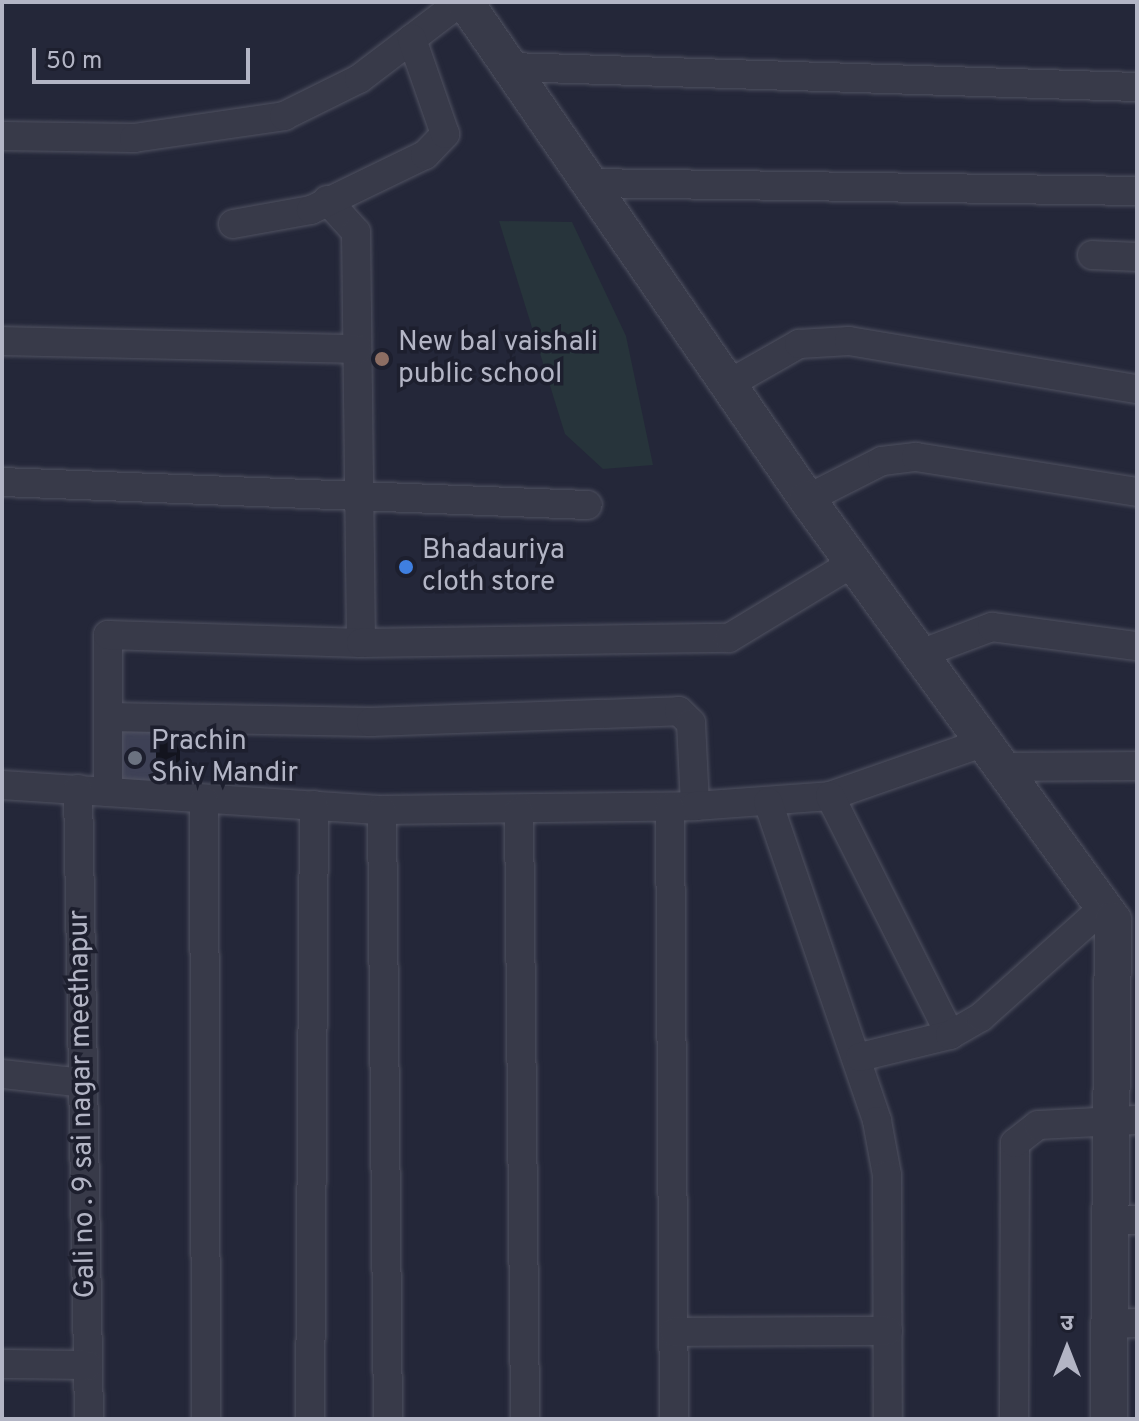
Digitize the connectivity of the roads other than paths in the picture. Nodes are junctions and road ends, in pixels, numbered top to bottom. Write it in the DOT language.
graph roads {
  1 [pos="463,2"];
  2 [pos="412,39"];
  3 [pos="511,67"];
  4 [pos="1137,87"];
  5 [pos="2,136"];
  6 [pos="587,183"];
  7 [pos="1137,191"];
  8 [pos="327,200"];
  9 [pos="233,224"];
  10 [pos="1092,255"];
  11 [pos="1137,257"];
  12 [pos="2,341"];
  13 [pos="357,349"];
  14 [pos="727,385"];
  15 [pos="1137,389"];
  16 [pos="2,482"];
  17 [pos="1137,492"];
  18 [pos="356,498"];
  19 [pos="807,499"];
  20 [pos="588,505"];
  21 [pos="853,563"];
  22 [pos="361,643"];
  23 [pos="1137,646"];
  24 [pos="920,654"];
  25 [pos="108,717"];
  26 [pos="994,754"];
  27 [pos="1137,766"];
  28 [pos="2,785"];
  29 [pos="78,789"];
  30 [pos="108,792"];
  31 [pos="830,796"];
  32 [pos="204,801"];
  33 [pos="768,802"];
  34 [pos="314,805"];
  35 [pos="683,806"];
  36 [pos="382,810"];
  37 [pos="519,811"];
  38 [pos="1118,916"];
  39 [pos="1124,1025"];
  40 [pos="950,1035"];
  41 [pos="860,1057"];
  42 [pos="2,1074"];
  43 [pos="83,1083"];
  44 [pos="1124,1121"];
  45 [pos="1123,1220"];
  46 [pos="1123,1323"];
  47 [pos="888,1331"];
  48 [pos="674,1332"];
  49 [pos="2,1364"];
  50 [pos="88,1365"];
  51 [pos="89,1419"];
  52 [pos="206,1419"];
  53 [pos="310,1419"];
  54 [pos="388,1419"];
  55 [pos="525,1419"];
  56 [pos="674,1419"];
  57 [pos="888,1419"];
  58 [pos="1014,1419"];
  59 [pos="1109,1419"];
  1 -- 2 [label="street"];
  1 -- 3 [label="street"];
  2 -- 5 [label="street"];
  2 -- 8 [label="street"];
  3 -- 4 [label="street"];
  3 -- 6 [label="street"];
  6 -- 7 [label="street"];
  6 -- 14 [label="street"];
  8 -- 9 [label="street"];
  8 -- 13 [label="street"];
  10 -- 11 [label="street"];
  12 -- 13 [label="street"];
  13 -- 18 [label="street"];
  14 -- 15 [label="street"];
  14 -- 19 [label="street"];
  16 -- 18 [label="street"];
  17 -- 19 [label="street"];
  18 -- 20 [label="street"];
  18 -- 22 [label="street"];
  19 -- 21 [label="street"];
  21 -- 22 [label="street"];
  21 -- 24 [label="street"];
  22 -- 25 [label="street"];
  23 -- 24 [label="street"];
  24 -- 26 [label="street"];
  25 -- 30 [label="street"];
  25 -- 35 [label="street"];
  26 -- 27 [label="street"];
  26 -- 31 [label="street"];
  26 -- 38 [label="street"];
  28 -- 29 [label="street"];
  29 -- 30 [label="street"];
  29 -- 43 [label="street, Gali no . 9 sai nagar meethapur"];
  30 -- 32 [label="street"];
  31 -- 33 [label="street"];
  31 -- 40 [label="street"];
  32 -- 34 [label="street"];
  32 -- 52 [label="street"];
  33 -- 35 [label="street"];
  33 -- 41 [label="street"];
  34 -- 36 [label="street"];
  34 -- 53 [label="street"];
  35 -- 37 [label="street"];
  35 -- 48 [label="street"];
  36 -- 37 [label="street"];
  36 -- 54 [label="street"];
  37 -- 55 [label="street"];
  38 -- 39 [label="street"];
  38 -- 40 [label="street"];
  39 -- 44 [label="street"];
  40 -- 41 [label="street"];
  41 -- 47 [label="street"];
  42 -- 43 [label="street"];
  43 -- 50 [label="street, Gali no . 9 sai nagar meethapur"];
  44 -- 45 [label="street"];
  44 -- 58 [label="street"];
  45 -- 46 [label="street"];
  46 -- 59 [label="street"];
  47 -- 48 [label="street"];
  47 -- 57 [label="street"];
  48 -- 56 [label="street"];
  49 -- 50 [label="street"];
  50 -- 51 [label="street, Gali no . 9 sai nagar meethapur"];
}
